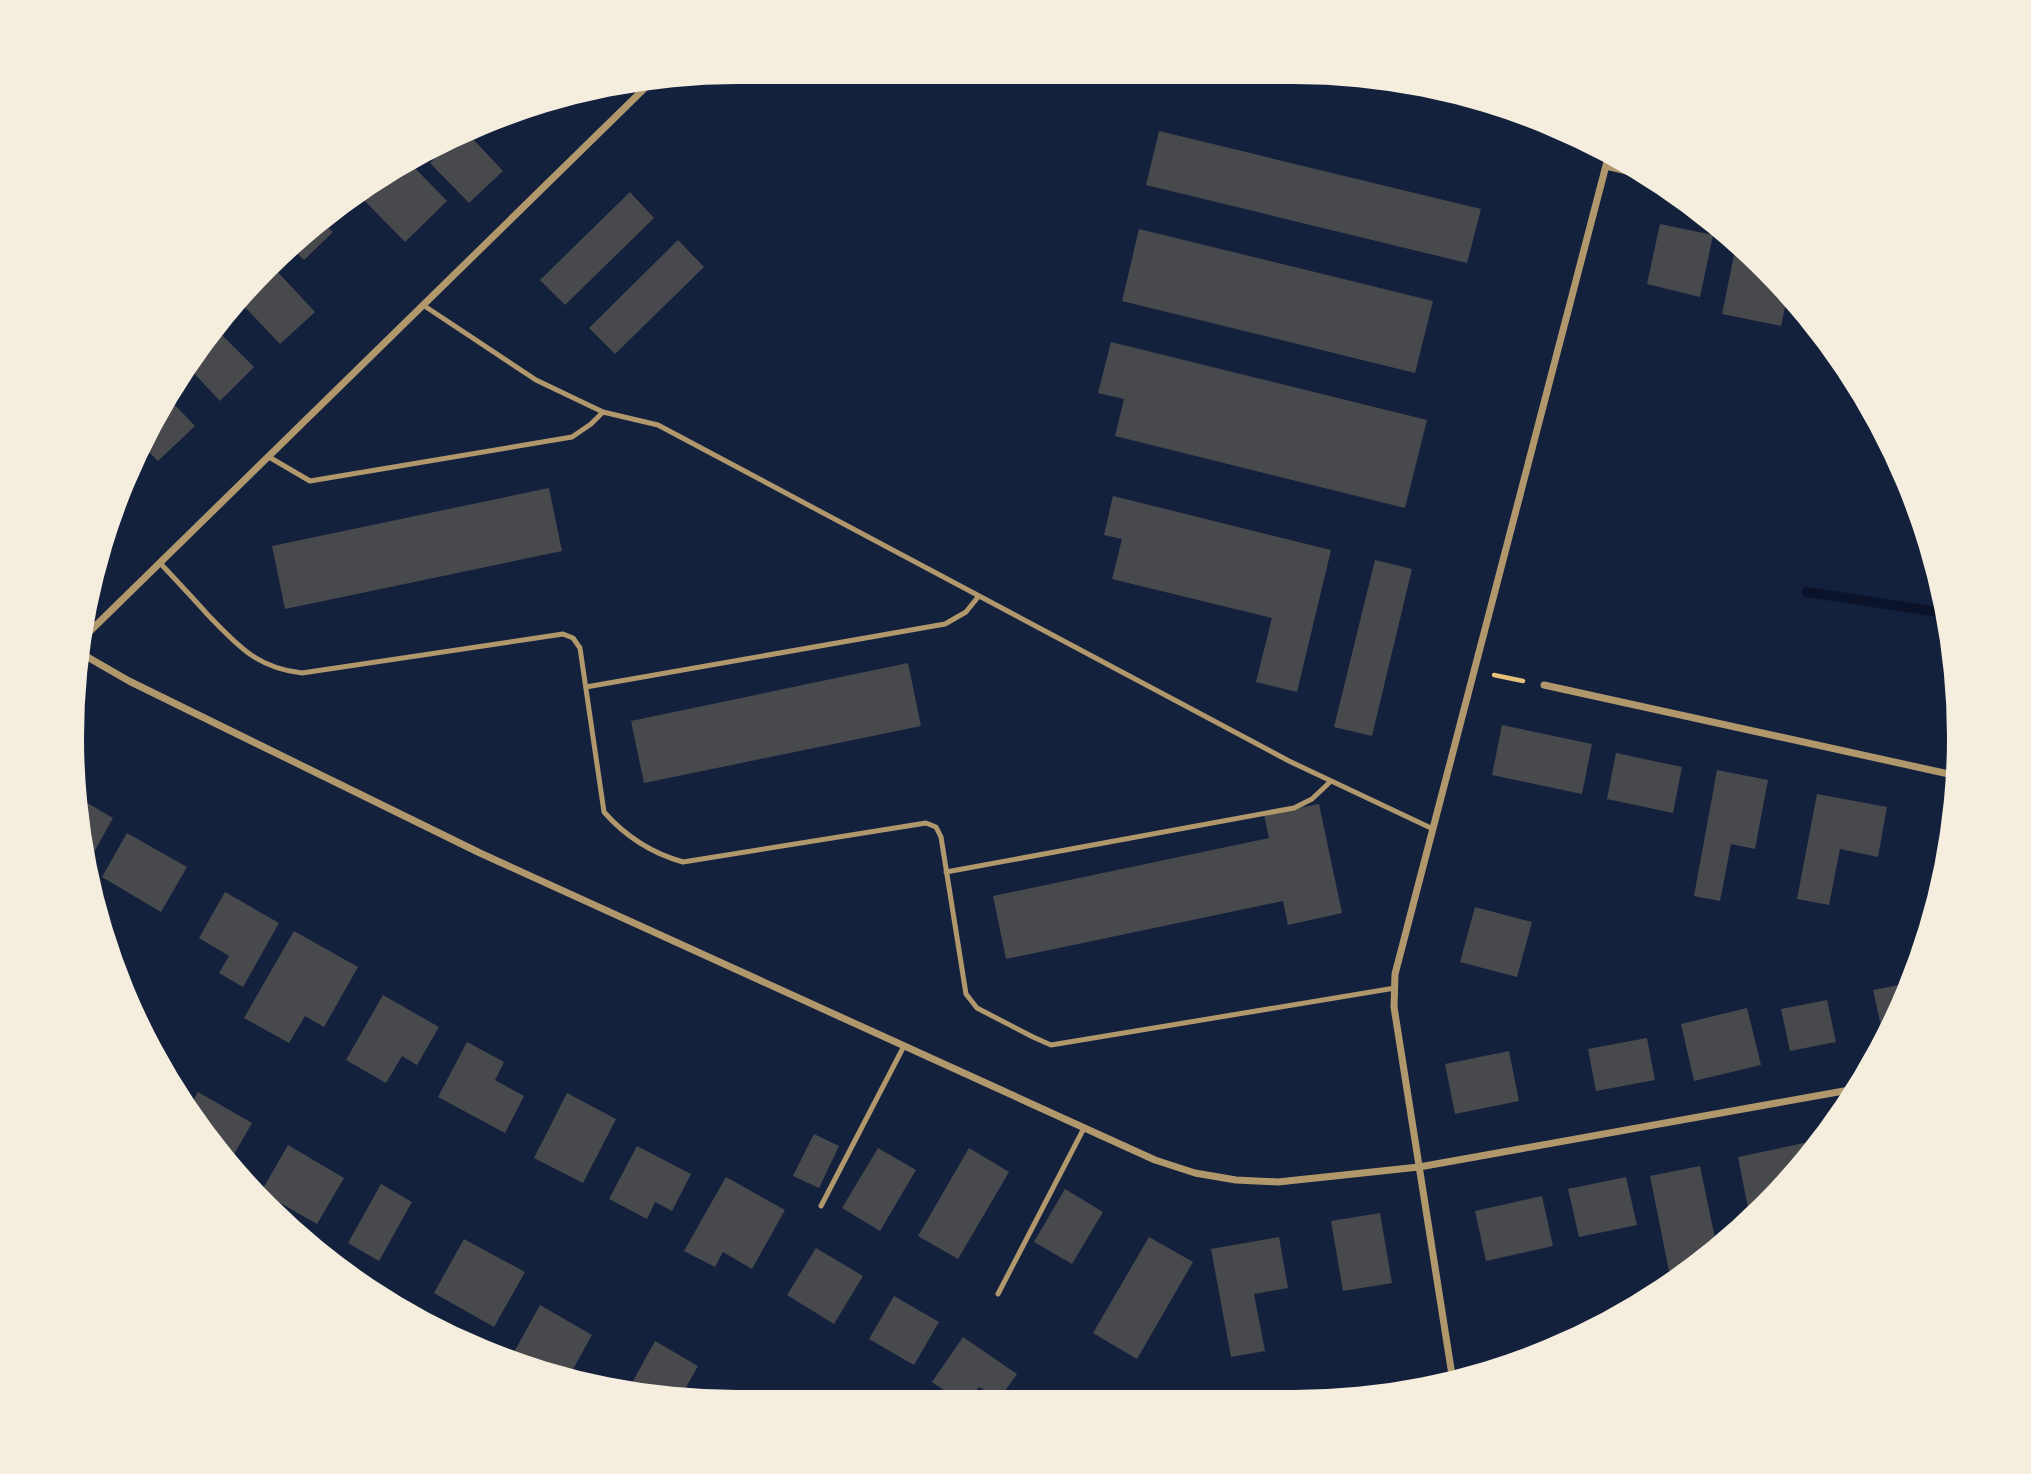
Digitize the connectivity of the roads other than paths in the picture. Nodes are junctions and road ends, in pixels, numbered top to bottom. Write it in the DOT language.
graph roads {
  1 [pos="641,92"];
  2 [pos="1606,166"];
  3 [pos="1616,168"];
  4 [pos="424,305"];
  5 [pos="603,412"];
  6 [pos="269,457"];
  7 [pos="160,563"];
  8 [pos="978,597"];
  9 [pos="94,627"];
  10 [pos="89,658"];
  11 [pos="1544,685"];
  12 [pos="586,687"];
  13 [pos="1946,773"];
  14 [pos="1331,781"];
  15 [pos="1433,829"];
  16 [pos="946,872"];
  17 [pos="1395,988"];
  18 [pos="904,1046"];
  19 [pos="1843,1091"];
  20 [pos="1084,1128"];
  21 [pos="1419,1167"];
  22 [pos="821,1206"];
  23 [pos="998,1294"];
  24 [pos="1451,1371"];
  1 -- 4 [label="street"];
  2 -- 3 [label="street"];
  2 -- 15 [label="street"];
  4 -- 5 [label="lane"];
  4 -- 6 [label="street"];
  5 -- 6 [label="lane"];
  5 -- 8 [label="lane"];
  6 -- 7 [label="street"];
  7 -- 9 [label="street"];
  7 -- 12 [label="lane"];
  8 -- 12 [label="lane"];
  8 -- 14 [label="lane"];
  10 -- 18 [label="street"];
  11 -- 13 [label="street"];
  12 -- 16 [label="lane"];
  14 -- 15 [label="lane"];
  14 -- 16 [label="lane"];
  15 -- 17 [label="street"];
  16 -- 17 [label="lane"];
  17 -- 21 [label="street"];
  18 -- 20 [label="street"];
  18 -- 22 [label="lane"];
  19 -- 21 [label="street"];
  20 -- 21 [label="street"];
  20 -- 23 [label="lane"];
  21 -- 24 [label="street"];
}
